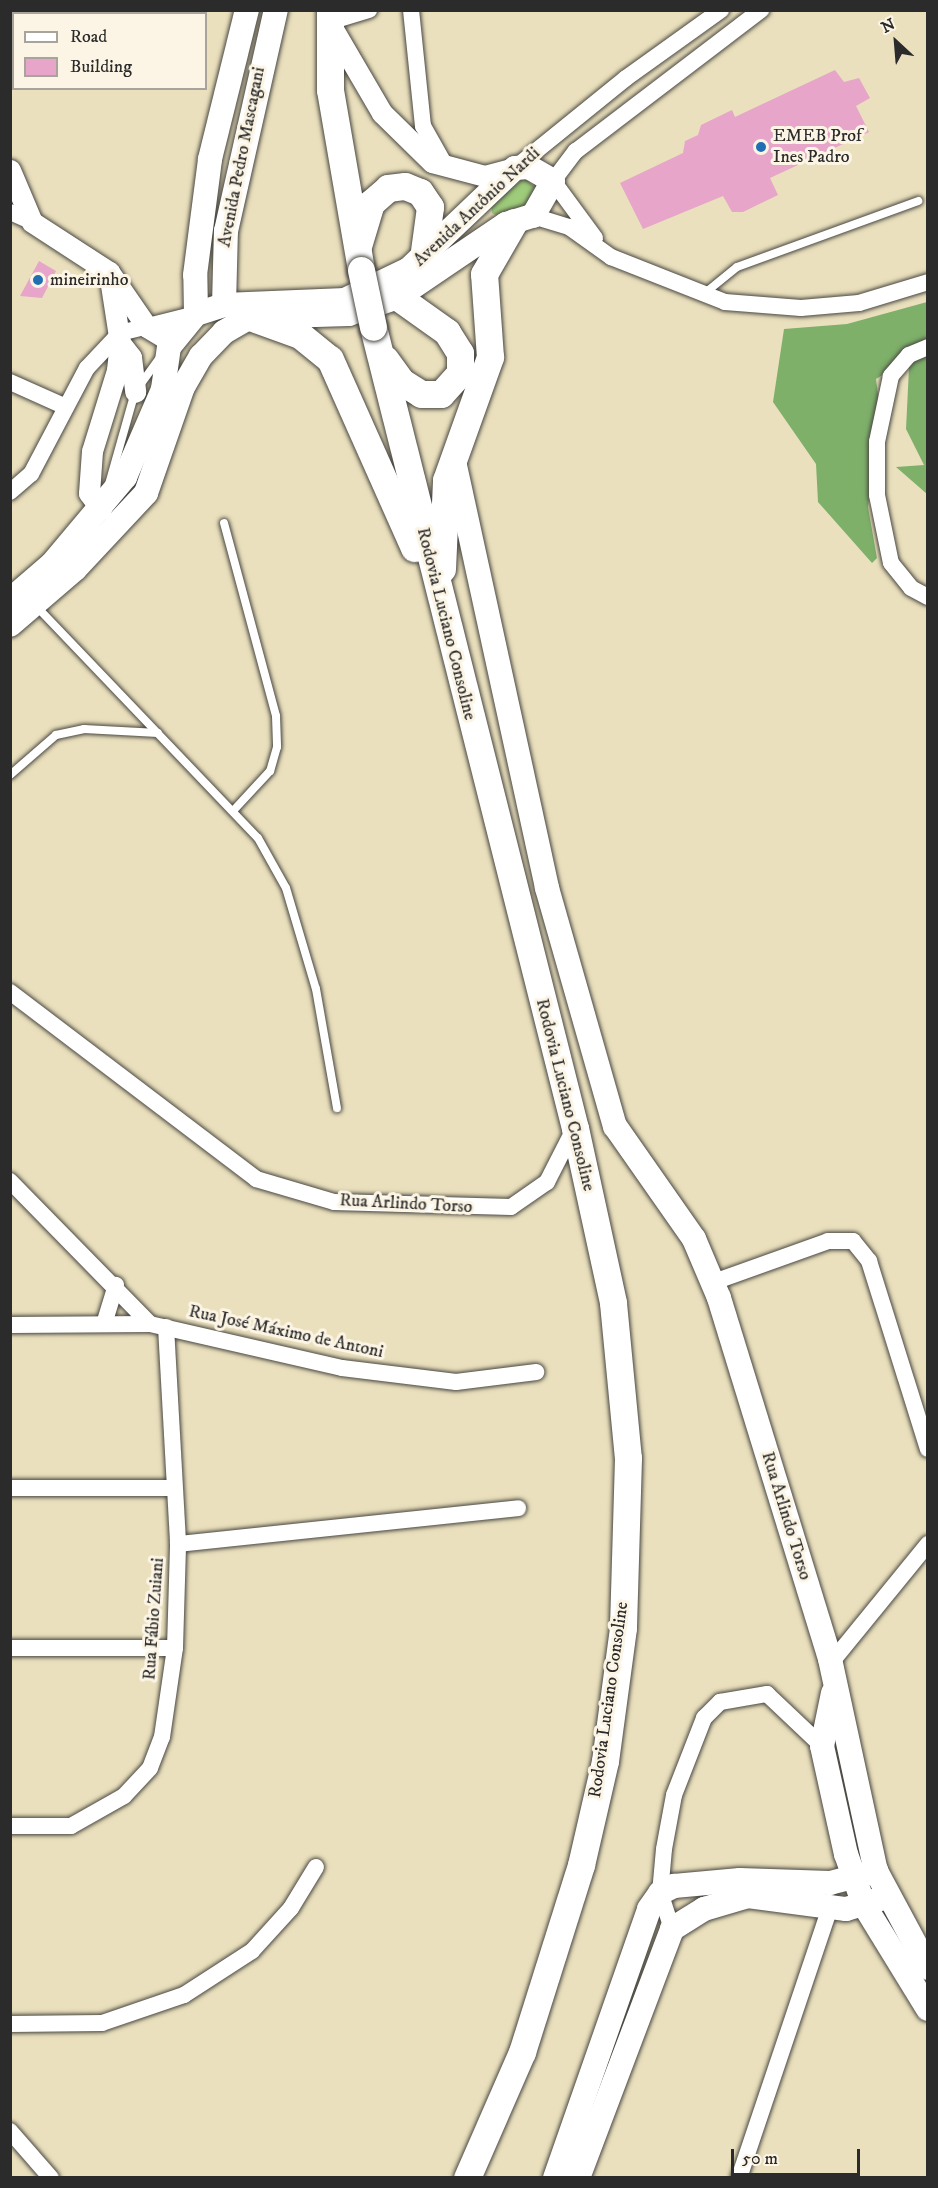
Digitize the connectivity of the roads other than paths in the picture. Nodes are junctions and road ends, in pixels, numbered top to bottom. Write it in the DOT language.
graph roads {
  1 [pos="247,10"];
  2 [pos="276,10"];
  3 [pos="369,10"];
  4 [pos="411,10"];
  5 [pos="721,10"];
  6 [pos="761,10"];
  7 [pos="326,14"];
  8 [pos="515,168"];
  9 [pos="10,170"];
  10 [pos="450,171"];
  11 [pos="553,181"];
  12 [pos="485,197"];
  13 [pos="918,201"];
  14 [pos="10,212"];
  15 [pos="518,221"];
  16 [pos="32,222"];
  17 [pos="424,251"];
  18 [pos="611,257"];
  19 [pos="359,260"];
  20 [pos="109,272"];
  21 [pos="927,282"];
  22 [pos="705,293"];
  23 [pos="398,297"];
  24 [pos="224,305"];
  25 [pos="194,316"];
  26 [pos="250,317"];
  27 [pos="147,327"];
  28 [pos="224,332"];
  29 [pos="375,337"];
  30 [pos="120,338"];
  31 [pos="170,344"];
  32 [pos="927,347"];
  33 [pos="10,382"];
  34 [pos="183,387"];
  35 [pos="135,392"];
  36 [pos="66,407"];
  37 [pos="453,457"];
  38 [pos="10,492"];
  39 [pos="103,506"];
  40 [pos="128,512"];
  41 [pos="224,523"];
  42 [pos="927,597"];
  43 [pos="22,598"];
  44 [pos="441,612"];
  45 [pos="10,625"];
  46 [pos="158,733"];
  47 [pos="10,775"];
  48 [pos="233,811"];
  49 [pos="10,992"];
  50 [pos="337,1108"];
  51 [pos="575,1128"];
  52 [pos="10,1181"];
  53 [pos="711,1282"];
  54 [pos="116,1285"];
  55 [pos="104,1324"];
  56 [pos="10,1325"];
  57 [pos="158,1326"];
  58 [pos="536,1372"];
  59 [pos="927,1449"];
  60 [pos="10,1488"];
  61 [pos="174,1488"];
  62 [pos="518,1508"];
  63 [pos="178,1544"];
  64 [pos="927,1544"];
  65 [pos="10,1648"];
  66 [pos="175,1648"];
  67 [pos="832,1676"];
  68 [pos="822,1746"];
  69 [pos="10,1826"];
  70 [pos="316,1867"];
  71 [pos="864,1873"];
  72 [pos="830,1883"];
  73 [pos="660,1893"];
  74 [pos="887,1897"];
  75 [pos="864,1905"];
  76 [pos="830,1907"];
  77 [pos="672,1929"];
  78 [pos="927,1968"];
  79 [pos="927,2009"];
  80 [pos="10,2024"];
  81 [pos="10,2131"];
  82 [pos="568,2174"];
  83 [pos="51,2178"];
  84 [pos="467,2178"];
  85 [pos="739,2178"];
  1 -- 25 [label="main road, Avenida Pedro Mascagani"];
  2 -- 24 [label="main road, Avenida Pedro Mascagani"];
  3 -- 7 [label="street"];
  4 -- 10 [label="street"];
  5 -- 8 [label="street, Avenida Antônio Nardi"];
  6 -- 11 [label="street, Avenida Antônio Nardi"];
  7 -- 10 [label="street"];
  7 -- 19 [label="main road, Rodovia Luciano Consoline"];
  8 -- 10 [label="street"];
  8 -- 11 [label="main road"];
  8 -- 12 [label="main road, Avenida Antônio Nardi"];
  9 -- 16 [label="street"];
  11 -- 15 [label="main road, Avenida Antônio Nardi"];
  11 -- 18 [label="street"];
  12 -- 15 [label="main road"];
  12 -- 17 [label="main road, Avenida Antônio Nardi"];
  13 -- 22 [label="lane"];
  14 -- 16 [label="street"];
  15 -- 18 [label="street"];
  15 -- 23 [label="main road, Avenida Antônio Nardi"];
  15 -- 37 [label="main road"];
  16 -- 20 [label="street"];
  17 -- 19 [label="main road"];
  17 -- 24 [label="main road, Avenida Antônio Nardi"];
  18 -- 22 [label="street"];
  19 -- 29 [label="main road, Rodovia Luciano Consoline, bridge"];
  20 -- 27 [label="street"];
  20 -- 30 [label="street"];
  21 -- 22 [label="street"];
  23 -- 26 [label="main road, Avenida Antônio Nardi"];
  23 -- 29 [label="main road"];
  24 -- 25 [label="main road, Avenida Antônio Nardi"];
  25 -- 27 [label="street"];
  25 -- 28 [label="main road"];
  25 -- 31 [label="main road"];
  26 -- 28 [label="main road"];
  26 -- 44 [label="main road"];
  27 -- 30 [label="street"];
  27 -- 31 [label="street"];
  28 -- 34 [label="main road"];
  29 -- 44 [label="main road, Rodovia Luciano Consoline"];
  30 -- 35 [label="street"];
  30 -- 36 [label="street"];
  30 -- 39 [label="street"];
  31 -- 34 [label="main road"];
  31 -- 35 [label="lane"];
  31 -- 39 [label="main road"];
  32 -- 42 [label="street"];
  33 -- 36 [label="street"];
  34 -- 40 [label="main road"];
  35 -- 39 [label="lane"];
  36 -- 38 [label="street"];
  37 -- 44 [label="main road"];
  37 -- 53 [label="main road, Rua Arlindo Torso"];
  39 -- 40 [label="main road"];
  39 -- 43 [label="main road"];
  40 -- 43 [label="main road"];
  41 -- 48 [label="lane"];
  43 -- 45 [label="main road"];
  43 -- 46 [label="lane"];
  44 -- 51 [label="main road, Rodovia Luciano Consoline"];
  46 -- 47 [label="lane"];
  46 -- 48 [label="lane"];
  48 -- 50 [label="lane"];
  49 -- 51 [label="street, Rua Arlindo Torso"];
  51 -- 84 [label="main road, Rodovia Luciano Consoline"];
  52 -- 54 [label="street"];
  53 -- 59 [label="street"];
  53 -- 67 [label="main road, Rua Arlindo Torso"];
  54 -- 55 [label="street"];
  54 -- 57 [label="street"];
  55 -- 56 [label="street, Rua José Máximo de Antoni"];
  55 -- 57 [label="street, Rua José Máximo de Antoni"];
  57 -- 58 [label="street, Rua José Máximo de Antoni"];
  57 -- 61 [label="street"];
  60 -- 61 [label="street"];
  61 -- 63 [label="street"];
  62 -- 63 [label="street, Rua Fábio Zuiani"];
  63 -- 66 [label="street, Rua Fábio Zuiani"];
  64 -- 67 [label="street"];
  65 -- 66 [label="street"];
  66 -- 69 [label="street, Rua Fábio Zuiani"];
  67 -- 68 [label="main road"];
  67 -- 71 [label="main road, Rua Arlindo Torso"];
  68 -- 71 [label="main road"];
  68 -- 73 [label="street"];
  70 -- 80 [label="street"];
  71 -- 72 [label="main road"];
  71 -- 74 [label="main road"];
  71 -- 75 [label="main road"];
  72 -- 73 [label="main road"];
  72 -- 76 [label="main road"];
  73 -- 77 [label="street"];
  73 -- 82 [label="main road"];
  74 -- 75 [label="main road"];
  74 -- 78 [label="main road"];
  75 -- 76 [label="main road"];
  75 -- 79 [label="main road"];
  76 -- 77 [label="main road"];
  76 -- 85 [label="street"];
  77 -- 82 [label="main road"];
  81 -- 83 [label="street"];
}
